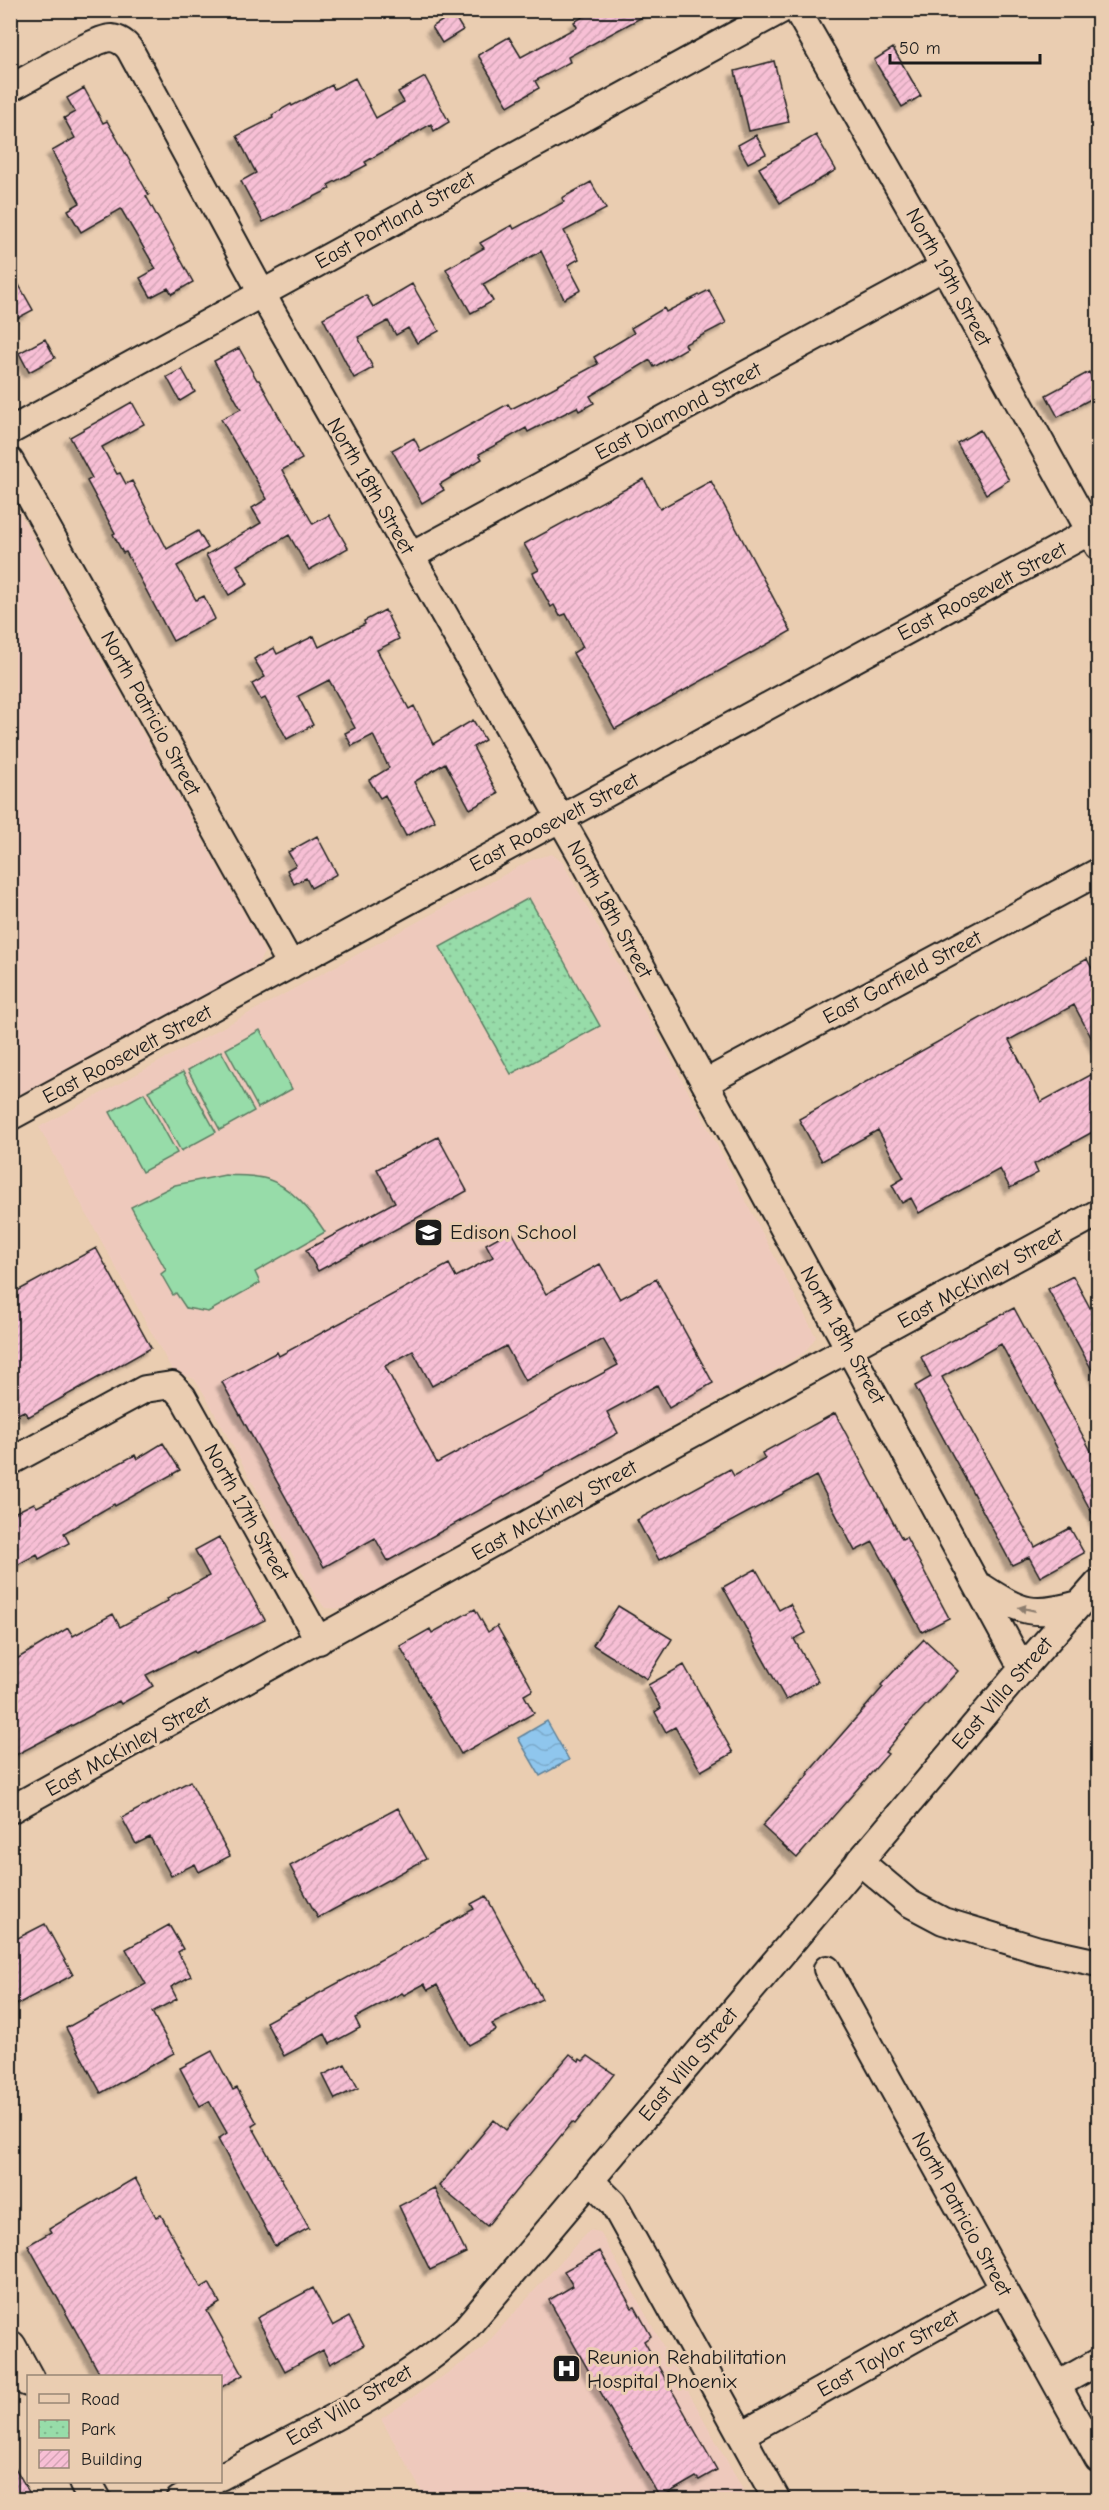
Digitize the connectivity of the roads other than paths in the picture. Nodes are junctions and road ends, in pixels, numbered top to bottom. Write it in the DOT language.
graph roads {
  1 [pos="780,10"];
  2 [pos="797,10"];
  3 [pos="10,88"];
  4 [pos="944,267"];
  5 [pos="262,293"];
  6 [pos="10,431"];
  7 [pos="10,461"];
  8 [pos="1096,535"];
  9 [pos="411,556"];
  10 [pos="561,819"];
  11 [pos="1098,872"];
  12 [pos="291,965"];
  13 [pos="705,1083"];
  14 [pos="10,1117"];
  15 [pos="1098,1213"];
  16 [pos="851,1348"];
  17 [pos="10,1462"];
  18 [pos="1098,1582"];
  19 [pos="979,1586"];
  20 [pos="1079,1604"];
  21 [pos="319,1641"];
  22 [pos="1022,1668"];
  23 [pos="10,1810"];
  24 [pos="859,1861"];
  25 [pos="1098,1963"];
  26 [pos="827,1969"];
  27 [pos="590,2180"];
  28 [pos="1003,2289"];
  29 [pos="10,2347"];
  30 [pos="1098,2362"];
  31 [pos="27,2378"];
  32 [pos="1057,2385"];
  33 [pos="741,2435"];
  34 [pos="1098,2459"];
  35 [pos="222,2476"];
  36 [pos="86,2483"];
  37 [pos="208,2483"];
  38 [pos="95,2499"];
  39 [pos="179,2499"];
  40 [pos="777,2499"];
  1 -- 5 [label="street, East Portland Street"];
  2 -- 4 [label="street, North 19th Street"];
  3 -- 5 [label="street, North 18th Street"];
  4 -- 8 [label="street, North 19th Street"];
  4 -- 9 [label="street, East Diamond Street"];
  5 -- 6 [label="street, East Portland Street"];
  5 -- 9 [label="street, North 18th Street"];
  7 -- 12 [label="street, North Patricio Street"];
  8 -- 10 [label="street, East Roosevelt Street"];
  9 -- 10 [label="street, North 18th Street"];
  10 -- 12 [label="street, East Roosevelt Street"];
  10 -- 13 [label="street, North 18th Street"];
  11 -- 13 [label="street, East Garfield Street"];
  12 -- 14 [label="street, East Roosevelt Street"];
  13 -- 16 [label="street, North 18th Street"];
  15 -- 16 [label="street, East McKinley Street"];
  16 -- 19 [label="street, North 18th Street"];
  16 -- 21 [label="street, East McKinley Street"];
  17 -- 21 [label="street, North 17th Street"];
  18 -- 20 [label="street, East Villa Street"];
  20 -- 19 [label="street, one-way"];
  19 -- 22 [label="street, North 18th Street"];
  20 -- 22 [label="street, East Villa Street"];
  21 -- 23 [label="street, East McKinley Street"];
  22 -- 24 [label="street, East Villa Street"];
  24 -- 25 [label="street"];
  24 -- 27 [label="street, East Villa Street"];
  26 -- 28 [label="street, North Patricio Street"];
  27 -- 33 [label="street"];
  27 -- 35 [label="street, East Villa Street"];
  28 -- 32 [label="street, North Patricio Street"];
  28 -- 33 [label="street, East Taylor Street"];
  29 -- 31 [label="main road"];
  30 -- 32 [label="street"];
  32 -- 34 [label="street, North Patricio Street"];
  33 -- 40 [label="street"];
  36 -- 38 [label="main road"];
  37 -- 39 [label="street"];
}
